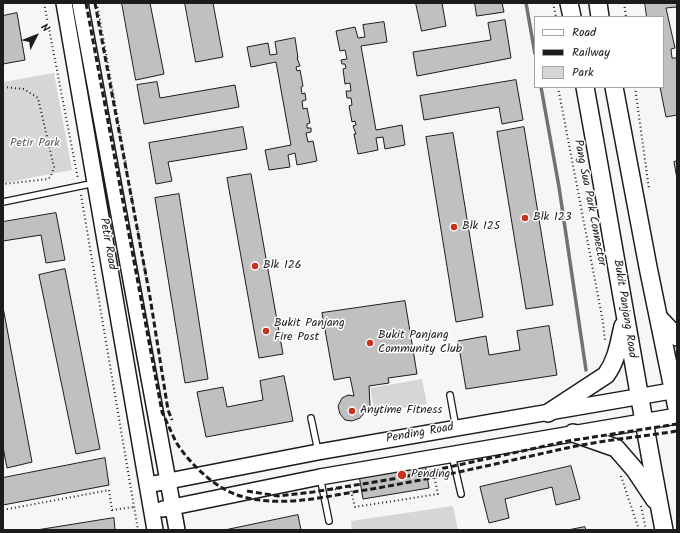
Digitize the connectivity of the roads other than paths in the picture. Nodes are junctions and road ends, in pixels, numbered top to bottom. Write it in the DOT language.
graph roads {
  1 [pos="64,3"];
  2 [pos="80,3"];
  3 [pos="569,3"];
  4 [pos="598,3"];
  5 [pos="572,16"];
  6 [pos="600,16"];
  7 [pos="585,88"];
  8 [pos="614,88"];
  9 [pos="96,183"];
  10 [pos="3,202"];
  11 [pos="625,316"];
  12 [pos="659,318"];
  13 [pos="677,337"];
  14 [pos="675,390"];
  15 [pos="450,395"];
  16 [pos="638,397"];
  17 [pos="677,408"];
  18 [pos="548,413"];
  19 [pos="677,416"];
  20 [pos="311,418"];
  21 [pos="643,421"];
  22 [pos="456,428"];
  23 [pos="573,433"];
  24 [pos="318,452"];
  25 [pos="452,453"];
  26 [pos="168,480"];
  27 [pos="322,484"];
  28 [pos="148,485"];
  29 [pos="461,494"];
  30 [pos="173,507"];
  31 [pos="659,507"];
  32 [pos="152,511"];
  33 [pos="329,521"];
  34 [pos="156,530"];
  35 [pos="177,530"];
  36 [pos="664,530"];
  1 -- 9 [label="main road, Petir Road"];
  2 -- 26 [label="main road, Petir Road"];
  3 -- 5 [label="main road"];
  4 -- 6 [label="main road"];
  7 -- 11 [label="main road, Bukit Panjang Road"];
  8 -- 12 [label="main road"];
  9 -- 10 [label="lane"];
  9 -- 28 [label="main road, Petir Road"];
  11 -- 16 [label="main road, Bukit Panjang Road"];
  11 -- 18 [label="main road"];
  12 -- 13 [label="main road"];
  12 -- 14 [label="main road"];
  14 -- 16 [label="main road, Pending Road"];
  14 -- 17 [label="main road"];
  15 -- 22 [label="lane"];
  16 -- 18 [label="main road, Pending Road"];
  16 -- 21 [label="main road, Bukit Panjang Road"];
  18 -- 22 [label="main road, Pending Road"];
  19 -- 21 [label="main road, Pending Road"];
  20 -- 24 [label="lane"];
  21 -- 23 [label="main road, Pending Road"];
  21 -- 31 [label="main road, Bukit Panjang Road"];
  22 -- 24 [label="main road, Pending Road"];
  23 -- 25 [label="main road, Pending Road"];
  23 -- 31 [label="main road"];
  24 -- 26 [label="main road, Pending Road"];
  25 -- 27 [label="main road, Pending Road"];
  25 -- 29 [label="lane"];
  26 -- 28 [label="main road"];
  26 -- 30 [label="main road, Petir Road"];
  27 -- 30 [label="main road, Pending Road"];
  27 -- 33 [label="lane"];
  28 -- 32 [label="main road, Petir Road"];
  30 -- 32 [label="main road"];
  30 -- 35 [label="main road, Petir Road"];
  31 -- 36 [label="main road, Bukit Panjang Road"];
  32 -- 34 [label="main road, Petir Road"];
}
